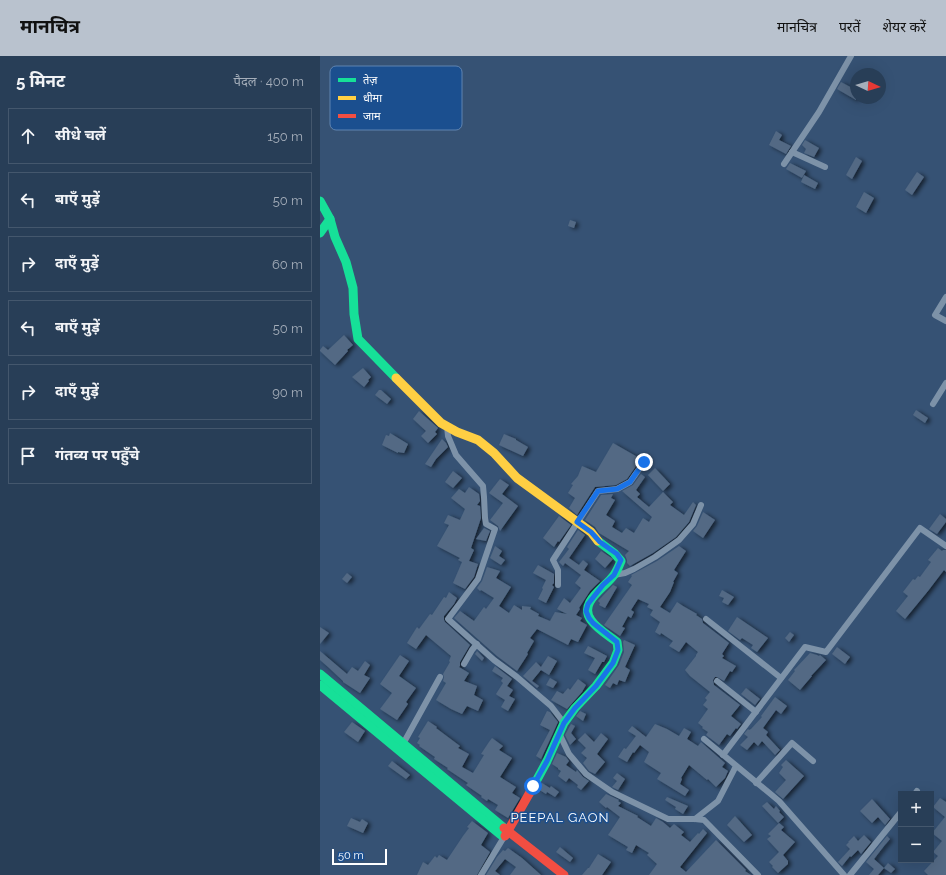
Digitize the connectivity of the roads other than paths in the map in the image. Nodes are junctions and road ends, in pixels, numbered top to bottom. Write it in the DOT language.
graph roads {
  1 [pos="852,56"];
  2 [pos="792,152"];
  3 [pos="784,164"];
  4 [pos="825,167"];
  5 [pos="320,201"];
  6 [pos="330,219"];
  7 [pos="320,233"];
  8 [pos="946,297"];
  9 [pos="946,321"];
  10 [pos="946,383"];
  11 [pos="933,404"];
  12 [pos="447,426"];
  13 [pos="644,462"];
  14 [pos="701,505"];
  15 [pos="577,522"];
  16 [pos="946,546"];
  17 [pos="614,575"];
  18 [pos="558,585"];
  19 [pos="706,619"];
  20 [pos="477,644"];
  21 [pos="464,664"];
  22 [pos="320,674"];
  23 [pos="440,677"];
  24 [pos="781,678"];
  25 [pos="717,681"];
  26 [pos="320,685"];
  27 [pos="756,712"];
  28 [pos="564,723"];
  29 [pos="559,733"];
  30 [pos="704,740"];
  31 [pos="402,744"];
  32 [pos="723,755"];
  33 [pos="813,760"];
  34 [pos="736,766"];
  35 [pos="756,782"];
  36 [pos="898,816"];
  37 [pos="695,819"];
  38 [pos="506,834"];
  39 [pos="481,875"];
  40 [pos="553,875"];
  41 [pos="564,875"];
  42 [pos="758,875"];
  43 [pos="844,875"];
  44 [pos="850,875"];
  1 -- 2 [label="street"];
  2 -- 3 [label="street"];
  2 -- 4 [label="street"];
  5 -- 6 [label="street"];
  6 -- 7 [label="street"];
  6 -- 12 [label="street"];
  8 -- 9 [label="street"];
  10 -- 11 [label="street"];
  12 -- 15 [label="street"];
  12 -- 20 [label="street"];
  13 -- 15 [label="street"];
  14 -- 17 [label="street"];
  15 -- 17 [label="street"];
  15 -- 18 [label="street"];
  16 -- 24 [label="street"];
  17 -- 28 [label="street"];
  19 -- 24 [label="street"];
  20 -- 21 [label="street"];
  20 -- 28 [label="street"];
  22 -- 31 [label="street"];
  23 -- 31 [label="street"];
  24 -- 27 [label="street"];
  25 -- 27 [label="street"];
  26 -- 38 [label="street"];
  27 -- 32 [label="street"];
  28 -- 29 [label="street"];
  29 -- 37 [label="street"];
  29 -- 38 [label="street"];
  30 -- 32 [label="street"];
  31 -- 38 [label="street"];
  32 -- 34 [label="street"];
  33 -- 35 [label="street"];
  34 -- 35 [label="street"];
  34 -- 37 [label="street"];
  35 -- 43 [label="street"];
  36 -- 44 [label="street"];
  37 -- 42 [label="street"];
  38 -- 39 [label="street"];
  38 -- 40 [label="street"];
  38 -- 41 [label="street"];
}
